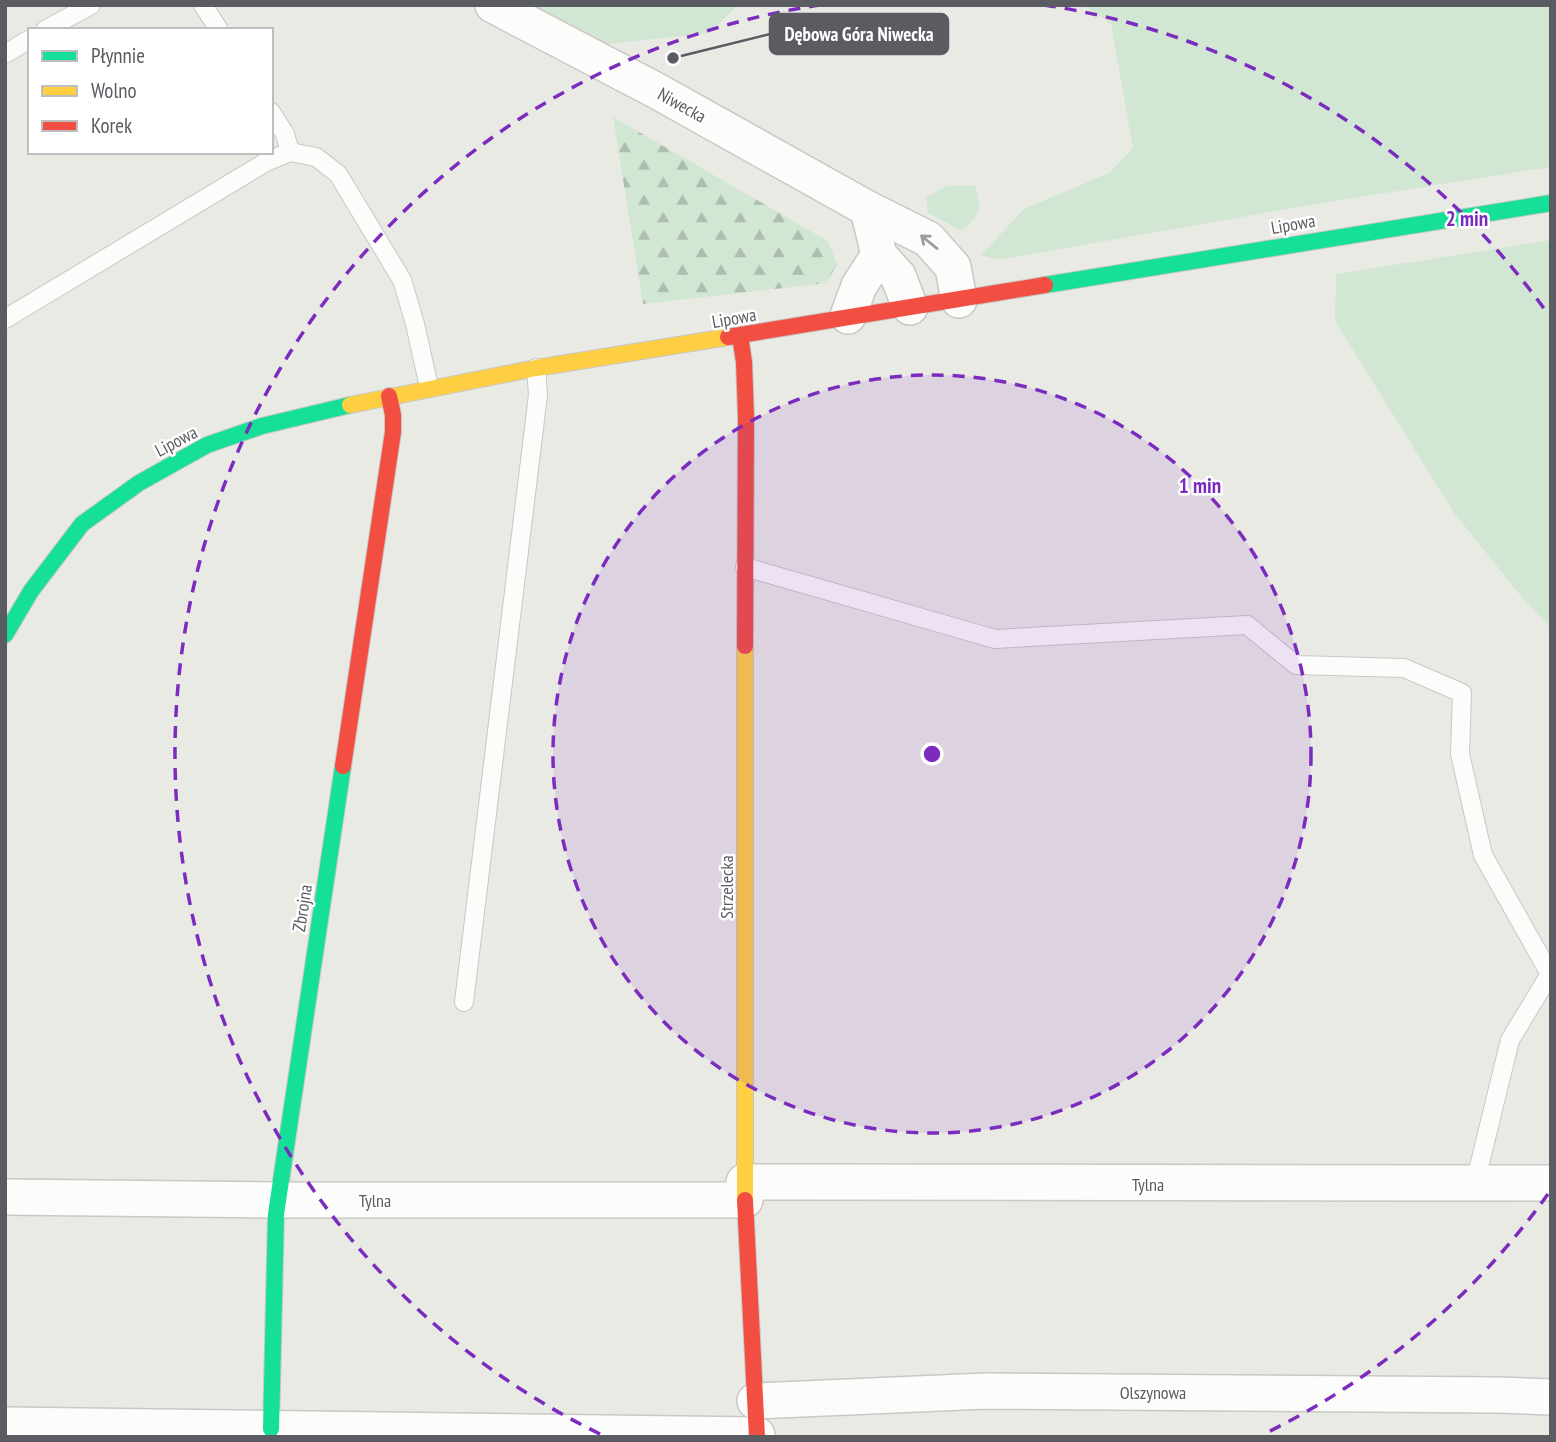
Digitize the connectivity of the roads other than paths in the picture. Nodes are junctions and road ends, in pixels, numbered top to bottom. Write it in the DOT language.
graph roads {
  1 [pos="91,5"];
  2 [pos="203,5"];
  3 [pos="493,5"];
  4 [pos="49,28"];
  5 [pos="218,28"];
  6 [pos="28,40"];
  7 [pos="5,54"];
  8 [pos="273,115"];
  9 [pos="290,152"];
  10 [pos="1551,203"];
  11 [pos="868,209"];
  12 [pos="878,255"];
  13 [pos="959,300"];
  14 [pos="910,307"];
  15 [pos="848,316"];
  16 [pos="5,319"];
  17 [pos="740,337"];
  18 [pos="536,368"];
  19 [pos="429,387"];
  20 [pos="389,396"];
  21 [pos="746,567"];
  22 [pos="5,635"];
  23 [pos="1550,974"];
  24 [pos="464,1002"];
  25 [pos="1475,1183"];
  26 [pos="1551,1183"];
  27 [pos="744,1191"];
  28 [pos="5,1197"];
  29 [pos="278,1200"];
  30 [pos="1551,1397"];
  31 [pos="756,1424"];
  32 [pos="5,1426"];
  33 [pos="271,1429"];
  1 -- 4 [label="lane"];
  2 -- 5 [label="lane"];
  3 -- 11 [label="street, Niwecka"];
  6 -- 7 [label="lane"];
  8 -- 9 [label="lane"];
  9 -- 16 [label="lane"];
  9 -- 19 [label="lane"];
  10 -- 13 [label="street, Lipowa"];
  11 -- 12 [label="street"];
  13 -- 11 [label="street, Niwecka, one-way"];
  12 -- 14 [label="street"];
  12 -- 15 [label="street"];
  13 -- 14 [label="street, Lipowa"];
  14 -- 15 [label="street, Lipowa"];
  15 -- 17 [label="street, Lipowa"];
  17 -- 18 [label="street, Lipowa"];
  17 -- 21 [label="street, Strzelecka"];
  18 -- 19 [label="street, Lipowa"];
  18 -- 24 [label="lane"];
  19 -- 20 [label="street, Lipowa"];
  20 -- 22 [label="street, Lipowa"];
  20 -- 29 [label="street, Zbrojna"];
  21 -- 23 [label="lane"];
  21 -- 27 [label="street, Strzelecka"];
  23 -- 25 [label="lane"];
  25 -- 26 [label="street, Tylna"];
  25 -- 27 [label="street, Tylna"];
  27 -- 29 [label="street, Tylna"];
  27 -- 31 [label="street, Strzelecka"];
  28 -- 29 [label="street, Tylna"];
  29 -- 33 [label="street, Zbrojna"];
  30 -- 31 [label="street, Olszynowa"];
  31 -- 33 [label="street, Olszynowa"];
  32 -- 33 [label="street, Olszynowa"];
}
